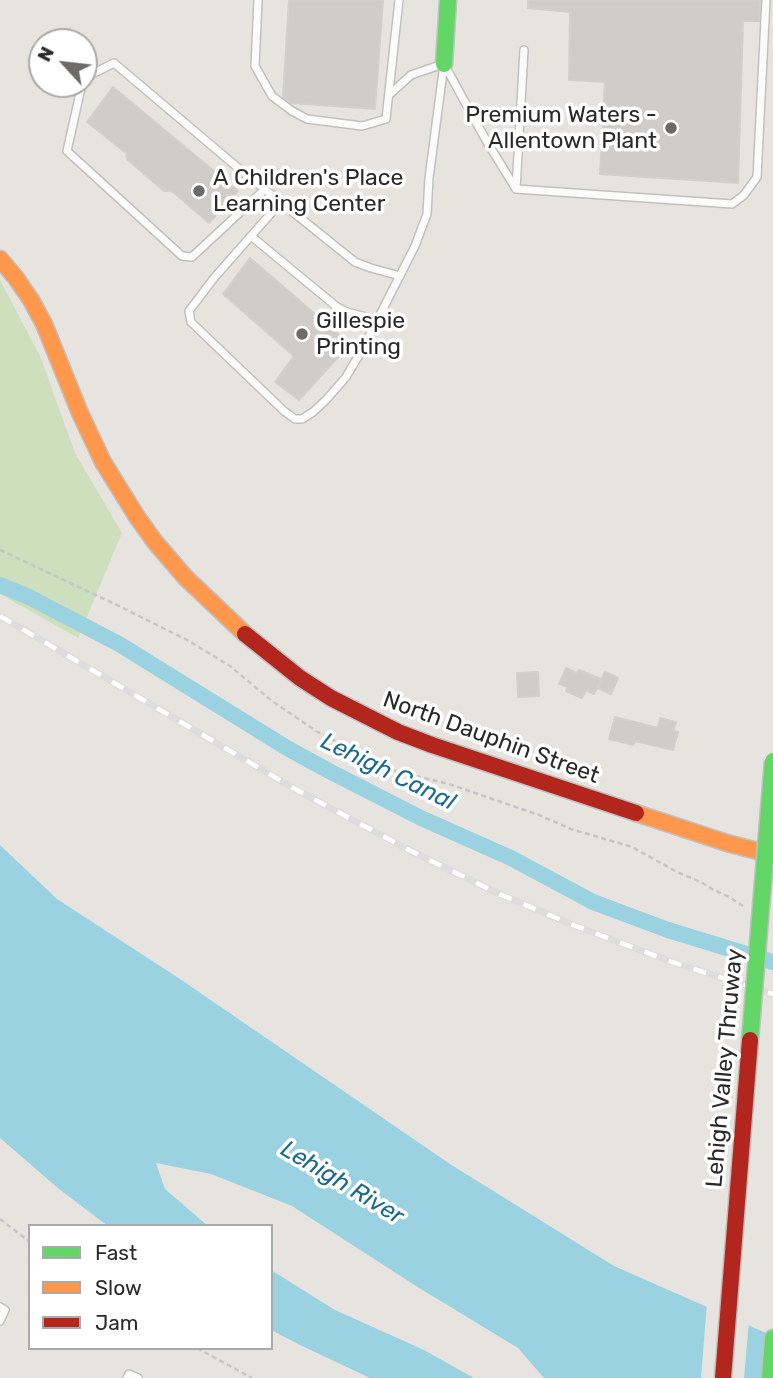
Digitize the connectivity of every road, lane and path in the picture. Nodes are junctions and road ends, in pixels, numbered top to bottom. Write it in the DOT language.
graph roads {
  1 [pos="258,0"];
  2 [pos="399,0"];
  3 [pos="448,0"];
  4 [pos="766,0"];
  5 [pos="524,50"];
  6 [pos="444,64"];
  7 [pos="98,71"];
  8 [pos="389,95"];
  9 [pos="79,98"];
  10 [pos="265,188"];
  11 [pos="516,189"];
  12 [pos="281,202"];
  13 [pos="251,236"];
  14 [pos="0,259"];
  15 [pos="400,275"];
  16 [pos="377,320"];
  17 [pos="773,761"];
  18 [pos="773,855"];
  19 [pos="0,1219"];
  20 [pos="28,1240"];
  21 [pos="0,1307"];
  22 [pos="0,1321"];
  23 [pos="773,1338"];
  24 [pos="201,1350"];
  25 [pos="127,1378"];
  26 [pos="138,1378"];
  27 [pos="252,1378"];
  28 [pos="723,1378"];
  29 [pos="770,1378"];
  1 -- 8 [label="lane"];
  2 -- 8 [label="lane"];
  3 -- 6 [label="main road"];
  4 -- 11 [label="lane"];
  5 -- 11 [label="lane"];
  6 -- 8 [label="lane"];
  6 -- 11 [label="lane"];
  6 -- 15 [label="lane"];
  7 -- 10 [label="lane"];
  9 -- 10 [label="lane"];
  10 -- 12 [label="lane"];
  12 -- 13 [label="lane"];
  12 -- 15 [label="lane"];
  13 -- 16 [label="lane"];
  13 -- 16 [label="lane"];
  14 -- 18 [label="main road, North Dauphin Street"];
  15 -- 16 [label="lane"];
  17 -- 28 [label="main road, Lehigh Valley Thruway, bridge"];
  19 -- 20 [label="path"];
  21 -- 22 [label="lane"];
  23 -- 29 [label="main road"];
  24 -- 27 [label="path"];
  25 -- 26 [label="lane"];
}
